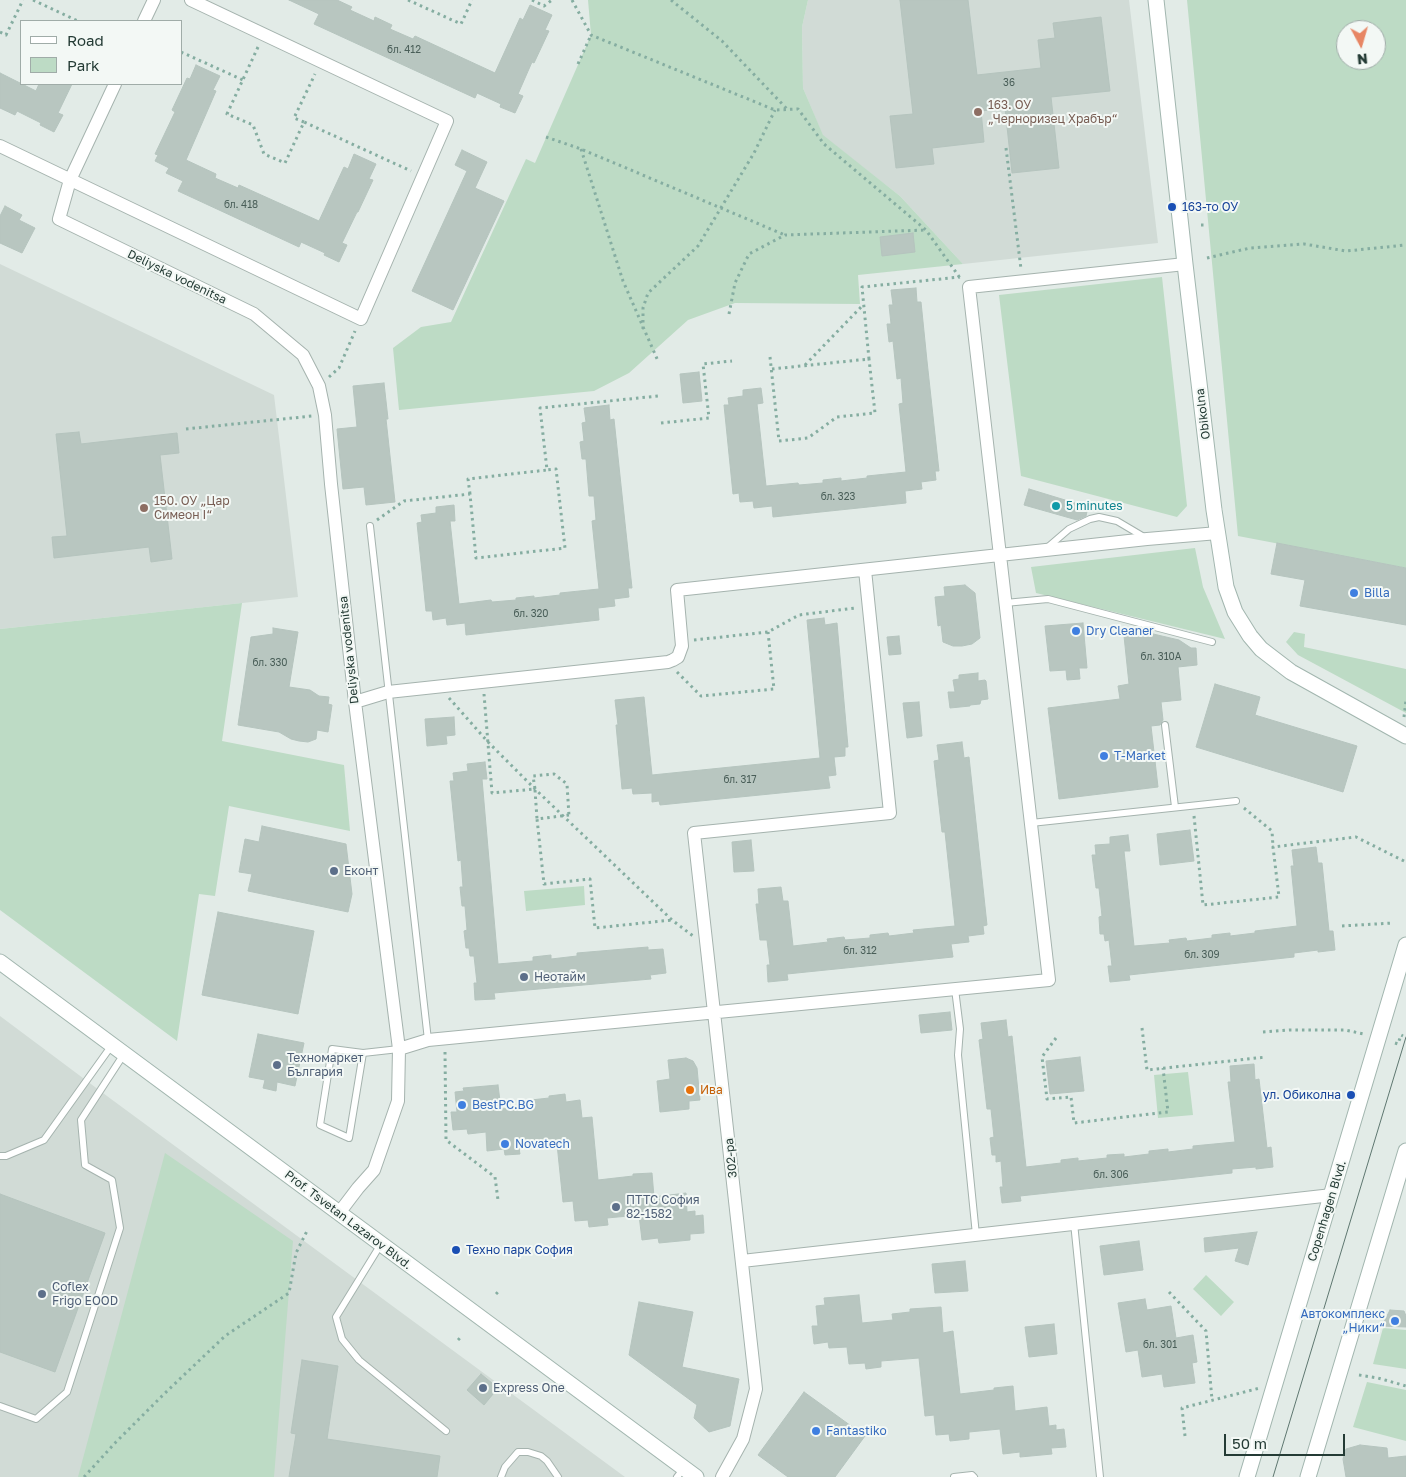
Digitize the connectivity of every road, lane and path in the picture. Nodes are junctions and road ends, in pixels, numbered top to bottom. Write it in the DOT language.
graph roads {
  1 [pos="23,0"];
  2 [pos="33,0"];
  3 [pos="46,0"];
  4 [pos="154,0"];
  5 [pos="191,0"];
  6 [pos="408,0"];
  7 [pos="472,0"];
  8 [pos="532,0"];
  9 [pos="552,0"];
  10 [pos="572,0"];
  11 [pos="671,0"];
  12 [pos="1156,0"];
  13 [pos="43,5"];
  14 [pos="76,20"];
  15 [pos="144,20"];
  16 [pos="0,32"];
  17 [pos="264,34"];
  18 [pos="591,35"];
  19 [pos="182,52"];
  20 [pos="321,61"];
  21 [pos="578,64"];
  22 [pos="243,80"];
  23 [pos="115,85"];
  24 [pos="787,109"];
  25 [pos="775,110"];
  26 [pos="304,122"];
  27 [pos="546,136"];
  28 [pos="0,146"];
  29 [pos="1006,148"];
  30 [pos="581,149"];
  31 [pos="423,177"];
  32 [pos="70,180"];
  33 [pos="722,208"];
  34 [pos="926,230"];
  35 [pos="785,235"];
  36 [pos="1406,245"];
  37 [pos="1207,258"];
  38 [pos="1185,264"];
  39 [pos="960,277"];
  40 [pos="1022,281"];
  41 [pos="969,287"];
  42 [pos="863,304"];
  43 [pos="729,314"];
  44 [pos="361,319"];
  45 [pos="644,329"];
  46 [pos="770,357"];
  47 [pos="869,359"];
  48 [pos="658,361"];
  49 [pos="732,361"];
  50 [pos="804,366"];
  51 [pos="772,369"];
  52 [pos="319,386"];
  53 [pos="658,396"];
  54 [pos="325,415"];
  55 [pos="661,423"];
  56 [pos="186,429"];
  57 [pos="547,470"];
  58 [pos="470,494"];
  59 [pos="370,526"];
  60 [pos="1218,534"];
  61 [pos="1147,539"];
  62 [pos="1045,550"];
  63 [pos="1000,555"];
  64 [pos="865,570"];
  65 [pos="1005,603"];
  66 [pos="868,607"];
  67 [pos="768,632"];
  68 [pos="682,641"];
  69 [pos="1212,642"];
  70 [pos="668,662"];
  71 [pos="483,682"];
  72 [pos="438,686"];
  73 [pos="388,692"];
  74 [pos="1406,700"];
  75 [pos="355,702"];
  76 [pos="1404,717"];
  77 [pos="1165,725"];
  78 [pos="1406,736"];
  79 [pos="488,742"];
  80 [pos="534,789"];
  81 [pos="1236,800"];
  82 [pos="1192,805"];
  83 [pos="1175,807"];
  84 [pos="569,815"];
  85 [pos="563,816"];
  86 [pos="537,819"];
  87 [pos="569,822"];
  88 [pos="1031,823"];
  89 [pos="1273,846"];
  90 [pos="1406,862"];
  91 [pos="672,920"];
  92 [pos="1393,923"];
  93 [pos="1342,926"];
  94 [pos="1406,944"];
  95 [pos="707,948"];
  96 [pos="0,962"];
  97 [pos="955,989"];
  98 [pos="714,1012"];
  99 [pos="1142,1028"];
  100 [pos="1403,1029"];
  101 [pos="1263,1032"];
  102 [pos="1363,1034"];
  103 [pos="445,1038"];
  104 [pos="1056,1038"];
  105 [pos="428,1040"];
  106 [pos="1395,1043"];
  107 [pos="112,1045"];
  108 [pos="399,1049"];
  109 [pos="124,1054"];
  110 [pos="363,1054"];
  111 [pos="1266,1057"];
  112 [pos="1163,1068"];
  113 [pos="1406,1151"];
  114 [pos="0,1156"];
  115 [pos="1332,1195"];
  116 [pos="498,1200"];
  117 [pos="339,1213"];
  118 [pos="1074,1224"];
  119 [pos="308,1229"];
  120 [pos="976,1234"];
  121 [pos="381,1244"];
  122 [pos="742,1261"];
  123 [pos="1169,1292"];
  124 [pos="462,1336"];
  125 [pos="458,1340"];
  126 [pos="1358,1375"];
  127 [pos="1406,1386"];
  128 [pos="1260,1388"];
  129 [pos="1212,1400"];
  130 [pos="0,1406"];
  131 [pos="446,1432"];
  132 [pos="1185,1436"];
  133 [pos="686,1474"];
  134 [pos="84,1477"];
  135 [pos="501,1477"];
  136 [pos="558,1477"];
  137 [pos="722,1477"];
  138 [pos="954,1477"];
  139 [pos="974,1477"];
  140 [pos="1100,1477"];
  141 [pos="1247,1477"];
  142 [pos="1308,1477"];
  1 -- 16 [label="path"];
  2 -- 13 [label="path"];
  3 -- 13 [label="path"];
  4 -- 15 [label="street"];
  5 -- 17 [label="street"];
  6 -- 7 [label="path"];
  8 -- 9 [label="path"];
  10 -- 18 [label="path"];
  11 -- 24 [label="path"];
  12 -- 38 [label="main road, Obikolna"];
  13 -- 14 [label="path"];
  17 -- 20 [label="street"];
  17 -- 22 [label="path"];
  18 -- 21 [label="path"];
  18 -- 25 [label="path"];
  19 -- 22 [label="path"];
  20 -- 26 [label="path"];
  20 -- 31 [label="street"];
  22 -- 26 [label="path"];
  23 -- 32 [label="street"];
  24 -- 25 [label="path"];
  24 -- 34 [label="path"];
  25 -- 33 [label="path"];
  26 -- 31 [label="path"];
  27 -- 30 [label="path"];
  28 -- 32 [label="street"];
  29 -- 40 [label="path"];
  30 -- 33 [label="path"];
  30 -- 45 [label="path"];
  31 -- 44 [label="street"];
  32 -- 44 [label="street"];
  32 -- 52 [label="street, Deliyska vodenitsa"];
  33 -- 35 [label="path"];
  33 -- 45 [label="path"];
  34 -- 35 [label="path"];
  34 -- 39 [label="path"];
  35 -- 43 [label="path"];
  36 -- 37 [label="path"];
  38 -- 40 [label="street"];
  38 -- 60 [label="main road, Obikolna"];
  39 -- 41 [label="path"];
  39 -- 42 [label="path"];
  40 -- 41 [label="street"];
  41 -- 63 [label="street"];
  42 -- 47 [label="path"];
  42 -- 50 [label="path"];
  44 -- 52 [label="path"];
  45 -- 48 [label="path"];
  46 -- 51 [label="path"];
  47 -- 50 [label="path"];
  47 -- 51 [label="path"];
  49 -- 55 [label="path"];
  50 -- 51 [label="path"];
  52 -- 54 [label="street, Deliyska vodenitsa"];
  53 -- 57 [label="path"];
  54 -- 56 [label="path"];
  54 -- 75 [label="street, Deliyska vodenitsa"];
  57 -- 58 [label="path"];
  57 -- 58 [label="path"];
  58 -- 59 [label="path"];
  59 -- 73 [label="lane"];
  60 -- 61 [label="street"];
  60 -- 78 [label="main road, Obikolna"];
  61 -- 62 [label="street"];
  61 -- 62 [label="lane"];
  62 -- 63 [label="street"];
  63 -- 64 [label="street"];
  63 -- 65 [label="street"];
  64 -- 66 [label="street"];
  64 -- 68 [label="street"];
  65 -- 69 [label="lane"];
  65 -- 88 [label="street"];
  66 -- 67 [label="path"];
  66 -- 95 [label="street, 302-ра"];
  67 -- 68 [label="path"];
  67 -- 70 [label="path"];
  68 -- 70 [label="street"];
  70 -- 71 [label="street"];
  71 -- 72 [label="street"];
  71 -- 79 [label="path"];
  72 -- 73 [label="street"];
  72 -- 79 [label="path"];
  73 -- 75 [label="street"];
  73 -- 105 [label="lane"];
  74 -- 76 [label="path"];
  75 -- 108 [label="street, Deliyska vodenitsa"];
  77 -- 83 [label="lane"];
  79 -- 80 [label="path"];
  79 -- 80 [label="path"];
  80 -- 84 [label="path"];
  80 -- 85 [label="path"];
  80 -- 86 [label="path"];
  81 -- 82 [label="lane"];
  81 -- 89 [label="path"];
  82 -- 83 [label="lane"];
  82 -- 89 [label="path"];
  83 -- 88 [label="lane"];
  84 -- 85 [label="path"];
  84 -- 87 [label="path"];
  85 -- 86 [label="path"];
  85 -- 87 [label="path"];
  86 -- 91 [label="path"];
  87 -- 91 [label="path"];
  88 -- 97 [label="street"];
  89 -- 90 [label="path"];
  91 -- 95 [label="path"];
  92 -- 93 [label="path"];
  94 -- 115 [label="main road, Copenhagen Blvd."];
  95 -- 98 [label="street, 302-ра"];
  96 -- 107 [label="main road, Prof. Tsvetan Lazarov Blvd."];
  97 -- 98 [label="street"];
  97 -- 120 [label="lane"];
  98 -- 103 [label="street"];
  98 -- 122 [label="street, 302-ра"];
  99 -- 112 [label="path"];
  100 -- 106 [label="path"];
  101 -- 102 [label="path"];
  103 -- 105 [label="street"];
  103 -- 116 [label="path"];
  104 -- 112 [label="path"];
  105 -- 108 [label="street"];
  107 -- 109 [label="main road, Prof. Tsvetan Lazarov Blvd."];
  107 -- 114 [label="lane"];
  108 -- 110 [label="lane"];
  108 -- 117 [label="street, Deliyska vodenitsa"];
  109 -- 117 [label="main road, Prof. Tsvetan Lazarov Blvd."];
  109 -- 130 [label="lane"];
  110 -- 110 [label="lane"];
  111 -- 112 [label="path"];
  113 -- 142 [label="main road"];
  115 -- 118 [label="street"];
  115 -- 141 [label="main road, Copenhagen Blvd."];
  117 -- 121 [label="main road, Prof. Tsvetan Lazarov Blvd."];
  118 -- 120 [label="street"];
  118 -- 140 [label="lane"];
  119 -- 134 [label="path"];
  120 -- 122 [label="street"];
  121 -- 131 [label="lane"];
  121 -- 133 [label="main road, Prof. Tsvetan Lazarov Blvd."];
  122 -- 137 [label="street, 302-ра"];
  123 -- 129 [label="path"];
  124 -- 125 [label="path"];
  126 -- 127 [label="path"];
  128 -- 129 [label="path"];
  129 -- 132 [label="path"];
  135 -- 136 [label="lane"];
  138 -- 139 [label="lane"];
}
